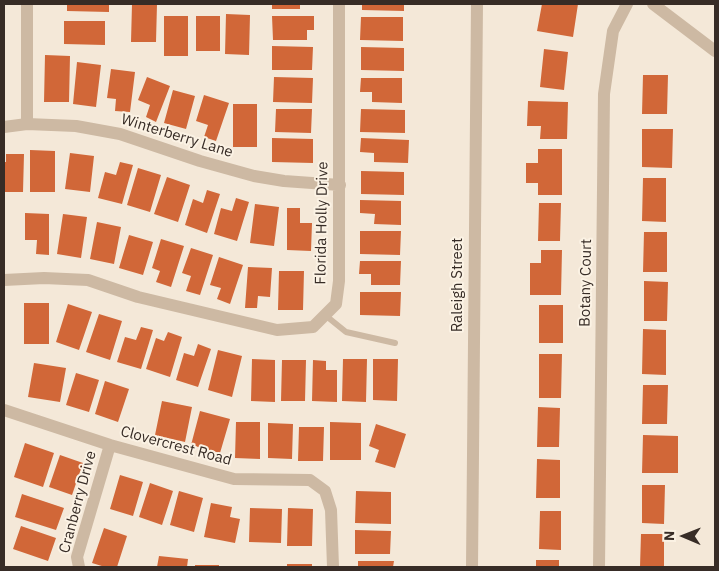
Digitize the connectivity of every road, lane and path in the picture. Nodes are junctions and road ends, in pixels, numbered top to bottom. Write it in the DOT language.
graph roads {
  1 [pos="27,4"];
  2 [pos="339,4"];
  3 [pos="477,4"];
  4 [pos="627,4"];
  5 [pos="653,4"];
  6 [pos="715,51"];
  7 [pos="27,124"];
  8 [pos="4,127"];
  9 [pos="340,185"];
  10 [pos="4,280"];
  11 [pos="324,315"];
  12 [pos="395,343"];
  13 [pos="4,410"];
  14 [pos="110,445"];
  15 [pos="79,567"];
  16 [pos="333,567"];
  17 [pos="472,567"];
  18 [pos="600,567"];
  1 -- 7 [label="street"];
  2 -- 9 [label="street, Florida Holly Drive"];
  3 -- 17 [label="street, Raleigh Street"];
  4 -- 18 [label="street, Botany Court"];
  5 -- 6 [label="street"];
  7 -- 8 [label="street, Winterberry Lane"];
  7 -- 9 [label="street, Winterberry Lane"];
  9 -- 11 [label="street, Florida Holly Drive"];
  10 -- 11 [label="street, Florida Holly Drive"];
  11 -- 12 [label="lane"];
  13 -- 14 [label="street, Clovercrest Road"];
  14 -- 15 [label="street, Cranberry Drive"];
  14 -- 16 [label="street, Clovercrest Road"];
}
